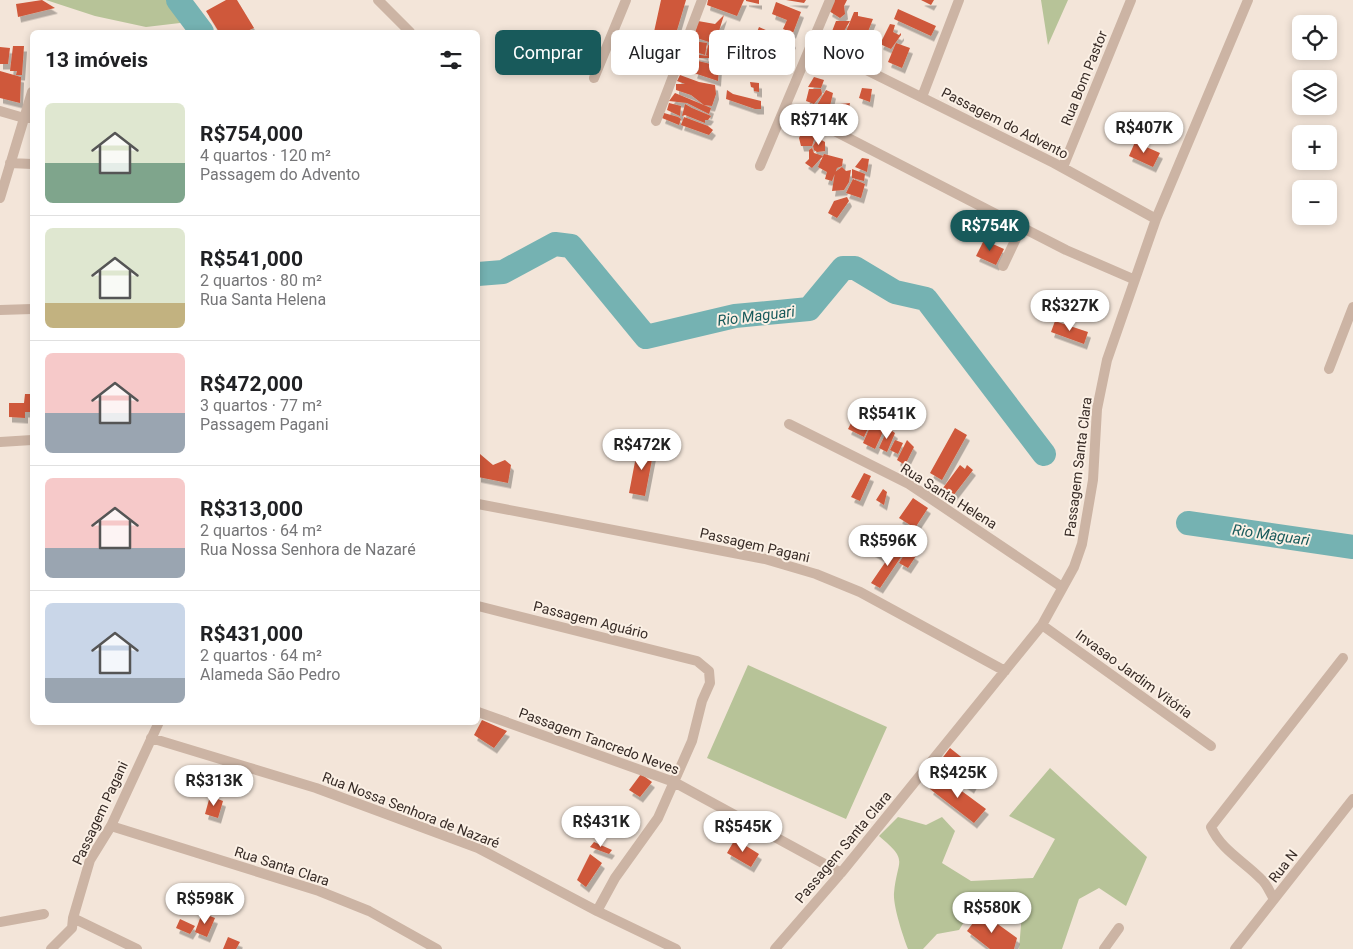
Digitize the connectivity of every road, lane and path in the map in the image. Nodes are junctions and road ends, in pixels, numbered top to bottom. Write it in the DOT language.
graph roads {
  1 [pos="378,0"];
  2 [pos="626,0"];
  3 [pos="702,0"];
  4 [pos="830,0"];
  5 [pos="959,0"];
  6 [pos="1131,0"];
  7 [pos="1248,0"];
  8 [pos="408,30"];
  9 [pos="817,30"];
  10 [pos="805,60"];
  11 [pos="877,75"];
  12 [pos="594,78"];
  13 [pos="922,97"];
  14 [pos="30,105"];
  15 [pos="786,106"];
  16 [pos="0,111"];
  17 [pos="28,118"];
  18 [pos="656,121"];
  19 [pos="10,163"];
  20 [pos="30,164"];
  21 [pos="760,166"];
  22 [pos="1062,167"];
  23 [pos="0,198"];
  24 [pos="1156,219"];
  25 [pos="1022,226"];
  26 [pos="1003,266"];
  27 [pos="1133,279"];
  28 [pos="1353,307"];
  29 [pos="30,309"];
  30 [pos="0,310"];
  31 [pos="1329,369"];
  32 [pos="789,424"];
  33 [pos="30,440"];
  34 [pos="0,442"];
  35 [pos="480,504"];
  36 [pos="1062,588"];
  37 [pos="480,607"];
  38 [pos="1042,625"];
  39 [pos="1343,658"];
  40 [pos="1005,672"];
  41 [pos="480,713"];
  42 [pos="158,725"];
  43 [pos="151,738"];
  44 [pos="1211,746"];
  45 [pos="674,782"];
  46 [pos="1353,799"];
  47 [pos="111,826"];
  48 [pos="841,873"];
  49 [pos="1274,900"];
  50 [pos="597,911"];
  51 [pos="44,914"];
  52 [pos="73,918"];
  53 [pos="0,922"];
  54 [pos="1119,928"];
  55 [pos="51,949"];
  56 [pos="138,949"];
  57 [pos="437,949"];
  58 [pos="676,949"];
  59 [pos="775,949"];
  60 [pos="1104,949"];
  61 [pos="1235,949"];
  1 -- 8 [label="street"];
  2 -- 12 [label="street"];
  3 -- 18 [label="street"];
  4 -- 9 [label="street"];
  5 -- 13 [label="street"];
  6 -- 22 [label="street, Rua Bom Pastor"];
  7 -- 24 [label="street, Passagem Santa Clara"];
  10 -- 15 [label="street"];
  11 -- 13 [label="street, Passagem do Advento"];
  13 -- 22 [label="street, Passagem do Advento"];
  14 -- 17 [label="street"];
  15 -- 21 [label="street"];
  15 -- 25 [label="street"];
  16 -- 17 [label="street"];
  17 -- 19 [label="street"];
  19 -- 20 [label="street"];
  19 -- 23 [label="street"];
  22 -- 24 [label="street, Passagem do Advento"];
  24 -- 27 [label="street, Passagem Santa Clara"];
  25 -- 26 [label="street"];
  25 -- 27 [label="street"];
  27 -- 36 [label="street, Passagem Santa Clara"];
  28 -- 31 [label="street"];
  29 -- 30 [label="street"];
  32 -- 36 [label="street, Rua Santa Helena"];
  33 -- 34 [label="street"];
  35 -- 40 [label="street, Passagem Pagani"];
  36 -- 38 [label="street, Passagem Santa Clara"];
  37 -- 45 [label="street, Passagem Aguário"];
  38 -- 40 [label="street, Passagem Santa Clara"];
  38 -- 44 [label="street, Invasao Jardim Vitória"];
  39 -- 49 [label="street"];
  40 -- 48 [label="street, Passagem Santa Clara"];
  41 -- 45 [label="street, Passagem Tancredo Neves"];
  42 -- 43 [label="street, Passagem Pagani"];
  43 -- 47 [label="street, Passagem Pagani"];
  43 -- 50 [label="street, Rua Nossa Senhora de Nazaré"];
  45 -- 48 [label="street, Passagem Tancredo Neves"];
  45 -- 50 [label="street"];
  46 -- 49 [label="street, Rua N"];
  47 -- 52 [label="street, Passagem Pagani"];
  47 -- 57 [label="street, Rua Santa Clara"];
  48 -- 59 [label="street, Passagem Santa Clara"];
  49 -- 61 [label="street, Rua N"];
  50 -- 58 [label="street, Rua Nossa Senhora de Nazaré"];
  51 -- 53 [label="street"];
  52 -- 55 [label="street, Passagem Pagani"];
  52 -- 56 [label="street"];
  54 -- 60 [label="street"];
}
